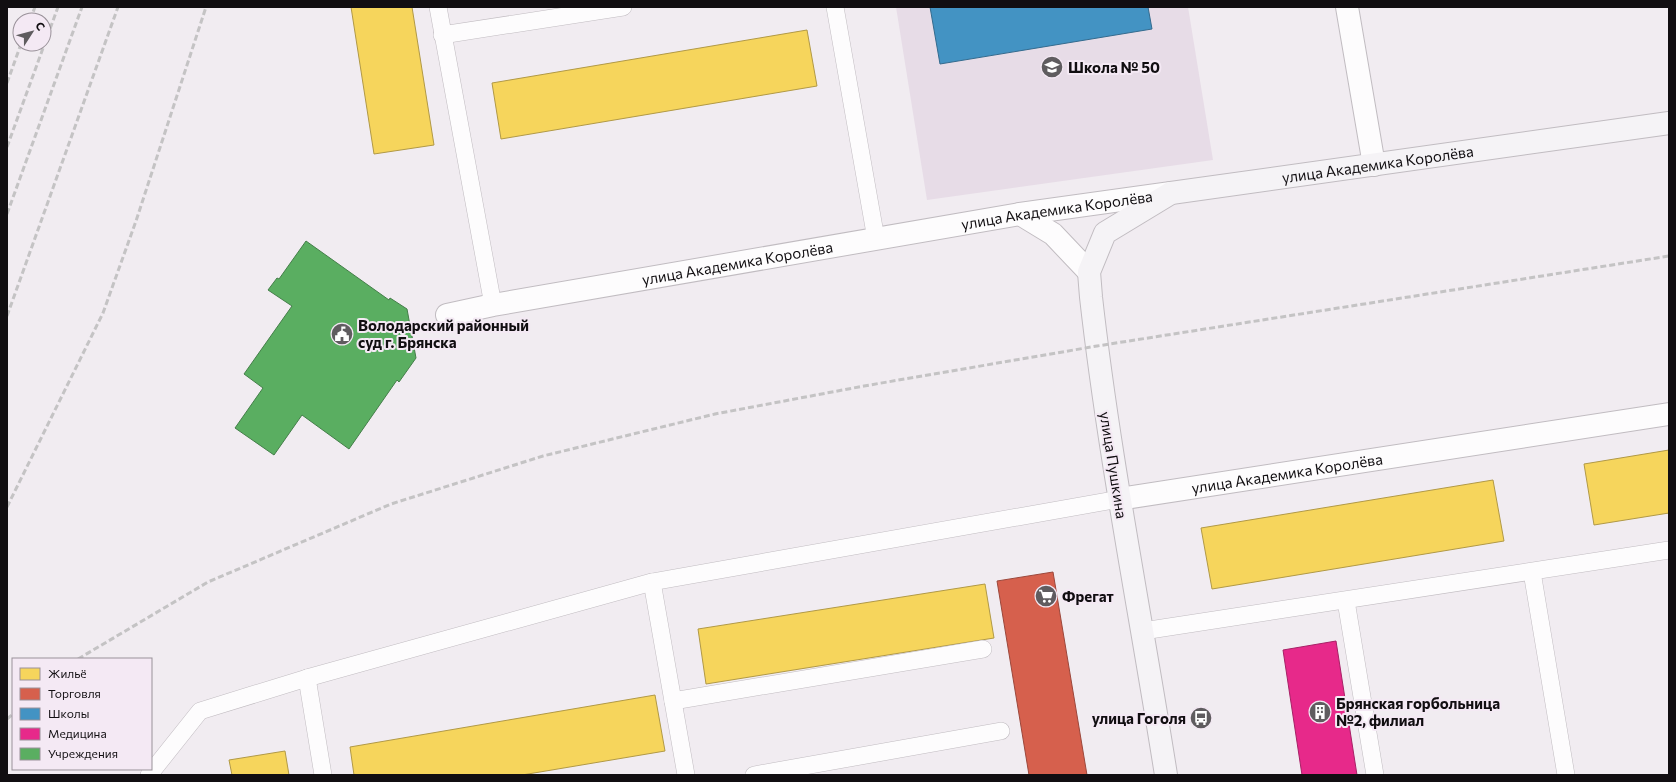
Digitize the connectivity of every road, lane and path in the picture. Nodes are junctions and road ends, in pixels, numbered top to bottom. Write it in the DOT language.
graph roads {
  1 [pos="438,7"];
  2 [pos="623,7"];
  3 [pos="835,7"];
  4 [pos="1347,7"];
  5 [pos="442,35"];
  6 [pos="1669,123"];
  7 [pos="1374,165"];
  8 [pos="1171,193"];
  9 [pos="1020,214"];
  10 [pos="876,239"];
  11 [pos="1089,272"];
  12 [pos="492,305"];
  13 [pos="447,315"];
  14 [pos="1669,414"];
  15 [pos="1119,499"];
  16 [pos="1669,550"];
  17 [pos="1532,572"];
  18 [pos="652,582"];
  19 [pos="1346,601"];
  20 [pos="1143,631"];
  21 [pos="983,649"];
  22 [pos="307,678"];
  23 [pos="672,701"];
  24 [pos="1001,731"];
  25 [pos="149,775"];
  26 [pos="323,775"];
  27 [pos="686,775"];
  28 [pos="754,775"];
  29 [pos="1166,775"];
  30 [pos="1375,775"];
  31 [pos="1566,775"];
  1 -- 5 [label="lane"];
  2 -- 5 [label="lane"];
  3 -- 10 [label="lane"];
  4 -- 7 [label="street"];
  5 -- 12 [label="lane"];
  6 -- 7 [label="main road, улица Академика Королёва"];
  7 -- 8 [label="main road, улица Академика Королёва"];
  8 -- 9 [label="street, улица Академика Королёва"];
  8 -- 11 [label="main road, улица Пушкина"];
  9 -- 10 [label="street, улица Академика Королёва"];
  9 -- 11 [label="street"];
  10 -- 12 [label="street, улица Академика Королёва"];
  11 -- 15 [label="main road, улица Пушкина"];
  12 -- 13 [label="street, улица Академика Королёва"];
  14 -- 15 [label="street, улица Академика Королёва"];
  15 -- 18 [label="lane"];
  15 -- 20 [label="main road, улица Пушкина"];
  16 -- 17 [label="lane"];
  17 -- 19 [label="lane"];
  17 -- 31 [label="lane"];
  18 -- 22 [label="lane"];
  18 -- 23 [label="lane"];
  19 -- 20 [label="lane"];
  19 -- 30 [label="lane"];
  20 -- 29 [label="main road, улица Пушкина"];
  21 -- 23 [label="lane"];
  22 -- 25 [label="lane"];
  22 -- 26 [label="lane"];
  23 -- 27 [label="lane"];
  24 -- 28 [label="lane"];
}
